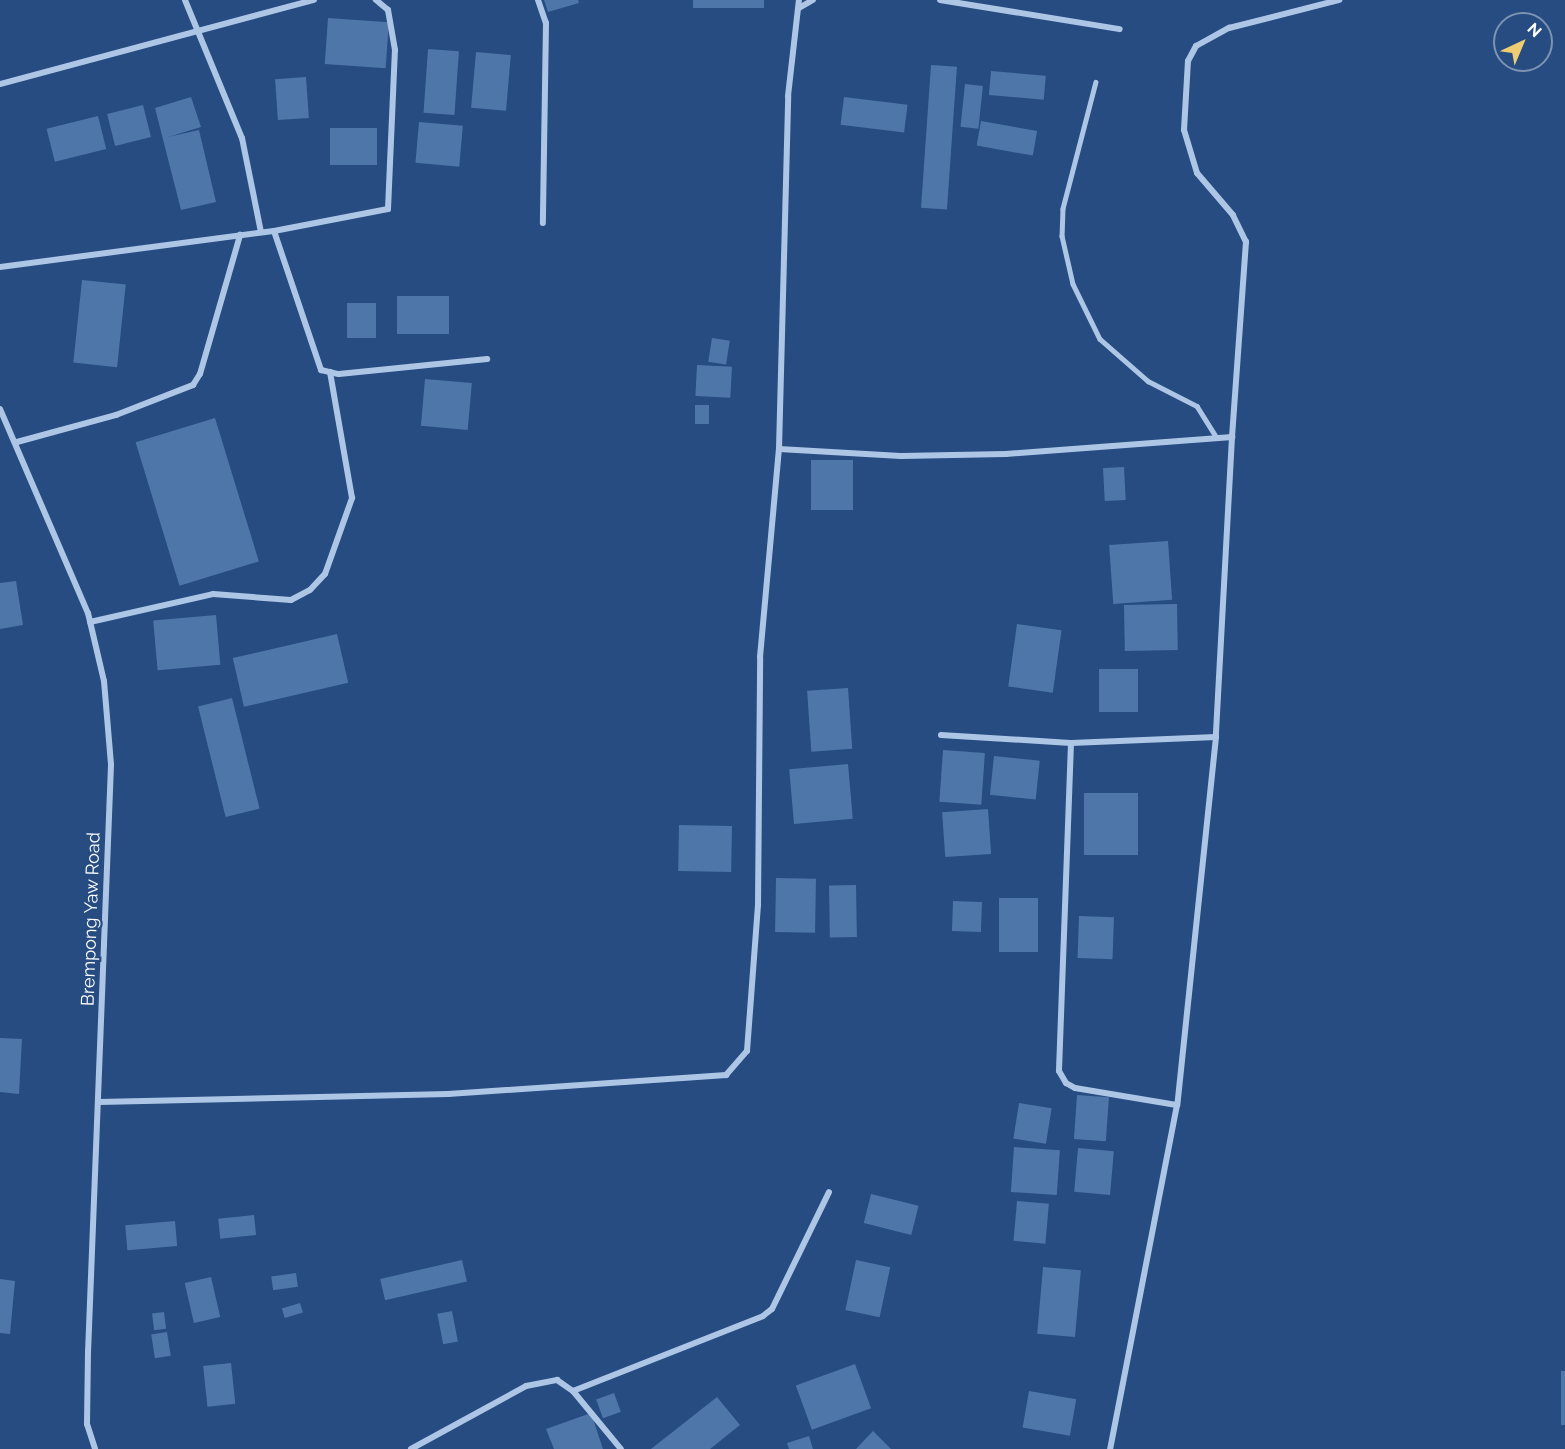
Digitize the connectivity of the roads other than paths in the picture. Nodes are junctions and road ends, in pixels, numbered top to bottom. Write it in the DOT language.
graph roads {
  1 [pos="185,0"];
  2 [pos="314,0"];
  3 [pos="376,0"];
  4 [pos="538,0"];
  5 [pos="799,0"];
  6 [pos="813,0"];
  7 [pos="940,0"];
  8 [pos="1339,0"];
  9 [pos="799,8"];
  10 [pos="1120,29"];
  11 [pos="195,30"];
  12 [pos="1096,82"];
  13 [pos="0,84"];
  14 [pos="543,223"];
  15 [pos="274,231"];
  16 [pos="261,232"];
  17 [pos="240,235"];
  18 [pos="0,267"];
  19 [pos="487,359"];
  20 [pos="330,372"];
  21 [pos="0,409"];
  22 [pos="1216,436"];
  23 [pos="1232,437"];
  24 [pos="17,442"];
  25 [pos="779,449"];
  26 [pos="90,622"];
  27 [pos="941,735"];
  28 [pos="1216,737"];
  29 [pos="1071,743"];
  30 [pos="99,1102"];
  31 [pos="1177,1105"];
  32 [pos="829,1192"];
  33 [pos="573,1391"];
  34 [pos="95,1449"];
  35 [pos="411,1449"];
  36 [pos="621,1449"];
  37 [pos="1110,1449"];
  1 -- 11 [label="street"];
  2 -- 11 [label="street"];
  3 -- 15 [label="street"];
  4 -- 14 [label="street"];
  5 -- 9 [label="street"];
  6 -- 9 [label="street"];
  7 -- 10 [label="street"];
  8 -- 23 [label="street"];
  9 -- 25 [label="street"];
  11 -- 13 [label="street"];
  11 -- 16 [label="street"];
  12 -- 22 [label="lane"];
  15 -- 16 [label="street"];
  15 -- 20 [label="street"];
  16 -- 17 [label="street"];
  17 -- 18 [label="street"];
  17 -- 24 [label="street"];
  19 -- 20 [label="street"];
  20 -- 26 [label="street"];
  21 -- 24 [label="street, Brempong Yaw Road"];
  22 -- 23 [label="street"];
  22 -- 25 [label="street"];
  23 -- 28 [label="street"];
  24 -- 26 [label="street, Brempong Yaw Road"];
  25 -- 30 [label="street"];
  26 -- 30 [label="street, Brempong Yaw Road"];
  27 -- 29 [label="street"];
  28 -- 29 [label="street"];
  28 -- 31 [label="street"];
  29 -- 31 [label="street"];
  30 -- 34 [label="street, Brempong Yaw Road"];
  31 -- 37 [label="street"];
  32 -- 33 [label="street"];
  33 -- 35 [label="street"];
  33 -- 36 [label="street"];
}
